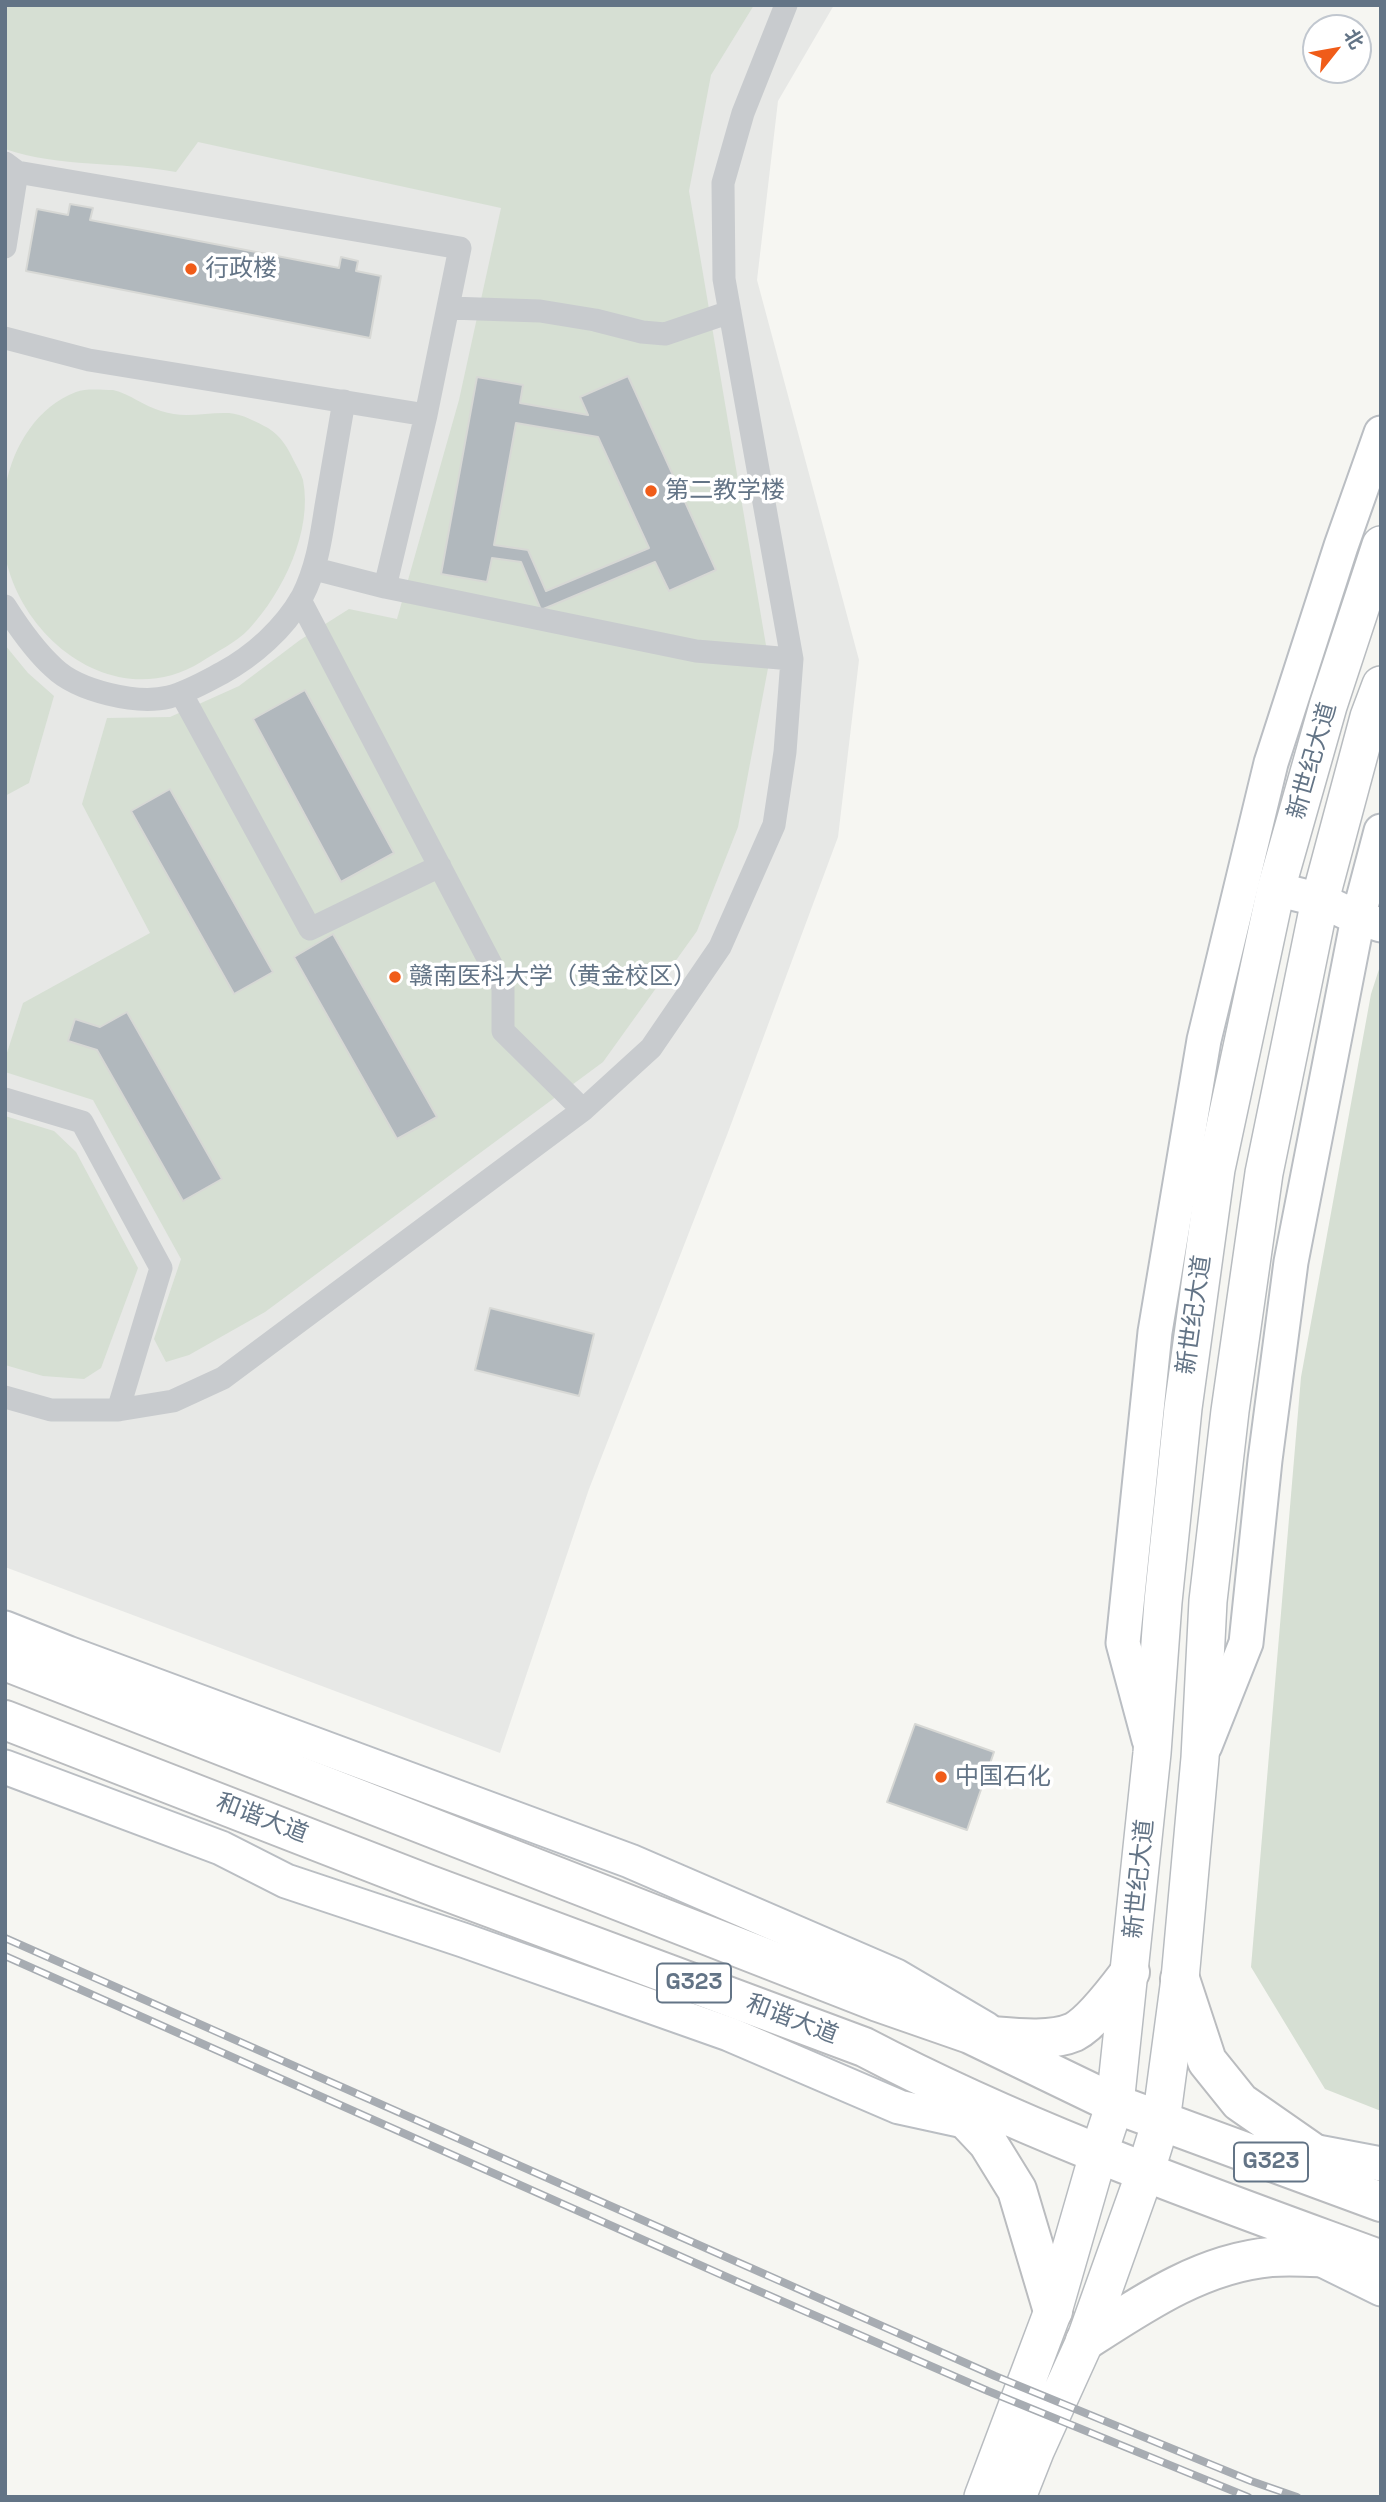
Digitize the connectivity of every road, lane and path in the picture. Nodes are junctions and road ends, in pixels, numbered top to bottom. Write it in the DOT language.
graph roads {
  1 [pos="786,5"];
  2 [pos="11,168"];
  3 [pos="5,247"];
  4 [pos="449,308"];
  5 [pos="730,312"];
  6 [pos="5,338"];
  7 [pos="345,401"];
  8 [pos="426,415"];
  9 [pos="1381,433"];
  10 [pos="1381,545"];
  11 [pos="1341,546"];
  12 [pos="315,569"];
  13 [pos="385,587"];
  14 [pos="300,600"];
  15 [pos="5,606"];
  16 [pos="792,659"];
  17 [pos="1342,664"];
  18 [pos="1381,685"];
  19 [pos="181,693"];
  20 [pos="1381,831"];
  21 [pos="440,866"];
  22 [pos="1276,889"];
  23 [pos="1320,900"];
  24 [pos="1369,922"];
  25 [pos="5,1099"];
  26 [pos="583,1110"];
  27 [pos="1274,1125"];
  28 [pos="1381,1229"];
  29 [pos="1206,1232"];
  30 [pos="1381,1239"];
  31 [pos="1291,1262"];
  32 [pos="1155,1332"];
  33 [pos="5,1397"];
  34 [pos="118,1410"];
  35 [pos="5,1628"];
  36 [pos="5,1661"];
  37 [pos="5,1720"];
  38 [pos="1152,1753"];
  39 [pos="1200,1758"];
  40 [pos="5,1767"];
  41 [pos="1130,1972"];
  42 [pos="1180,1979"];
  43 [pos="985,2035"];
  44 [pos="931,2082"];
  45 [pos="1115,2104"];
  46 [pos="968,2121"];
  47 [pos="1161,2121"];
  48 [pos="1309,2150"];
  49 [pos="1098,2155"];
  50 [pos="1381,2164"];
  51 [pos="1145,2174"];
  52 [pos="1381,2201"];
  53 [pos="1317,2258"];
  54 [pos="1379,2269"];
  55 [pos="1053,2311"];
  56 [pos="1085,2341"];
  57 [pos="983,2497"];
  58 [pos="1017,2497"];
  1 -- 5 [label="street"];
  2 -- 3 [label="street"];
  2 -- 4 [label="street"];
  4 -- 5 [label="street"];
  4 -- 8 [label="street"];
  5 -- 16 [label="street"];
  6 -- 7 [label="street"];
  7 -- 8 [label="street"];
  7 -- 12 [label="street"];
  8 -- 13 [label="street"];
  9 -- 11 [label="street"];
  10 -- 17 [label="main road, 新世纪大道"];
  11 -- 17 [label="street"];
  11 -- 32 [label="street"];
  12 -- 13 [label="street"];
  12 -- 14 [label="street"];
  13 -- 16 [label="street"];
  14 -- 19 [label="street"];
  14 -- 21 [label="street"];
  15 -- 19 [label="street"];
  16 -- 26 [label="street"];
  17 -- 22 [label="main road, 新世纪大道"];
  18 -- 23 [label="main road, 新世纪大道"];
  19 -- 21 [label="street"];
  20 -- 24 [label="street"];
  21 -- 26 [label="street"];
  22 -- 23 [label="street"];
  22 -- 29 [label="main road, 新世纪大道"];
  23 -- 24 [label="street"];
  23 -- 27 [label="main road, 新世纪大道"];
  24 -- 31 [label="street"];
  25 -- 34 [label="street"];
  26 -- 34 [label="street"];
  27 -- 31 [label="street"];
  27 -- 39 [label="main road, 新世纪大道"];
  28 -- 30 [label="path"];
  29 -- 32 [label="street"];
  29 -- 38 [label="main road, 新世纪大道"];
  31 -- 39 [label="street"];
  32 -- 38 [label="street"];
  33 -- 34 [label="street"];
  35 -- 43 [label="street"];
  36 -- 43 [label="highway, 和谐大道 / G323"];
  37 -- 44 [label="highway, 和谐大道 / G323"];
  38 -- 41 [label="main road, 新世纪大道"];
  39 -- 42 [label="main road, 新世纪大道"];
  40 -- 46 [label="street"];
  41 -- 43 [label="highway"];
  41 -- 45 [label="main road, 新世纪大道"];
  42 -- 47 [label="main road, 新世纪大道"];
  42 -- 48 [label="highway"];
  43 -- 45 [label="highway, 和谐大道 / G323"];
  44 -- 46 [label="highway"];
  44 -- 49 [label="highway, 和谐大道 / G323"];
  45 -- 47 [label="highway, 和谐大道 / G323"];
  45 -- 49 [label="main road, 新世纪大道"];
  46 -- 49 [label="street"];
  46 -- 55 [label="highway"];
  47 -- 48 [label="street"];
  47 -- 51 [label="main road, 新世纪大道"];
  47 -- 52 [label="highway, G323"];
  48 -- 50 [label="street"];
  48 -- 52 [label="highway"];
  49 -- 51 [label="highway, 和谐大道 / G323"];
  49 -- 55 [label="main road, 新世纪大道"];
  51 -- 53 [label="street"];
  51 -- 54 [label="highway, 和谐大道 / G323"];
  51 -- 56 [label="main road, 新世纪大道"];
  53 -- 54 [label="highway"];
  53 -- 56 [label="highway"];
  55 -- 57 [label="main road, 新世纪大道"];
  56 -- 58 [label="main road, 新世纪大道"];
}
